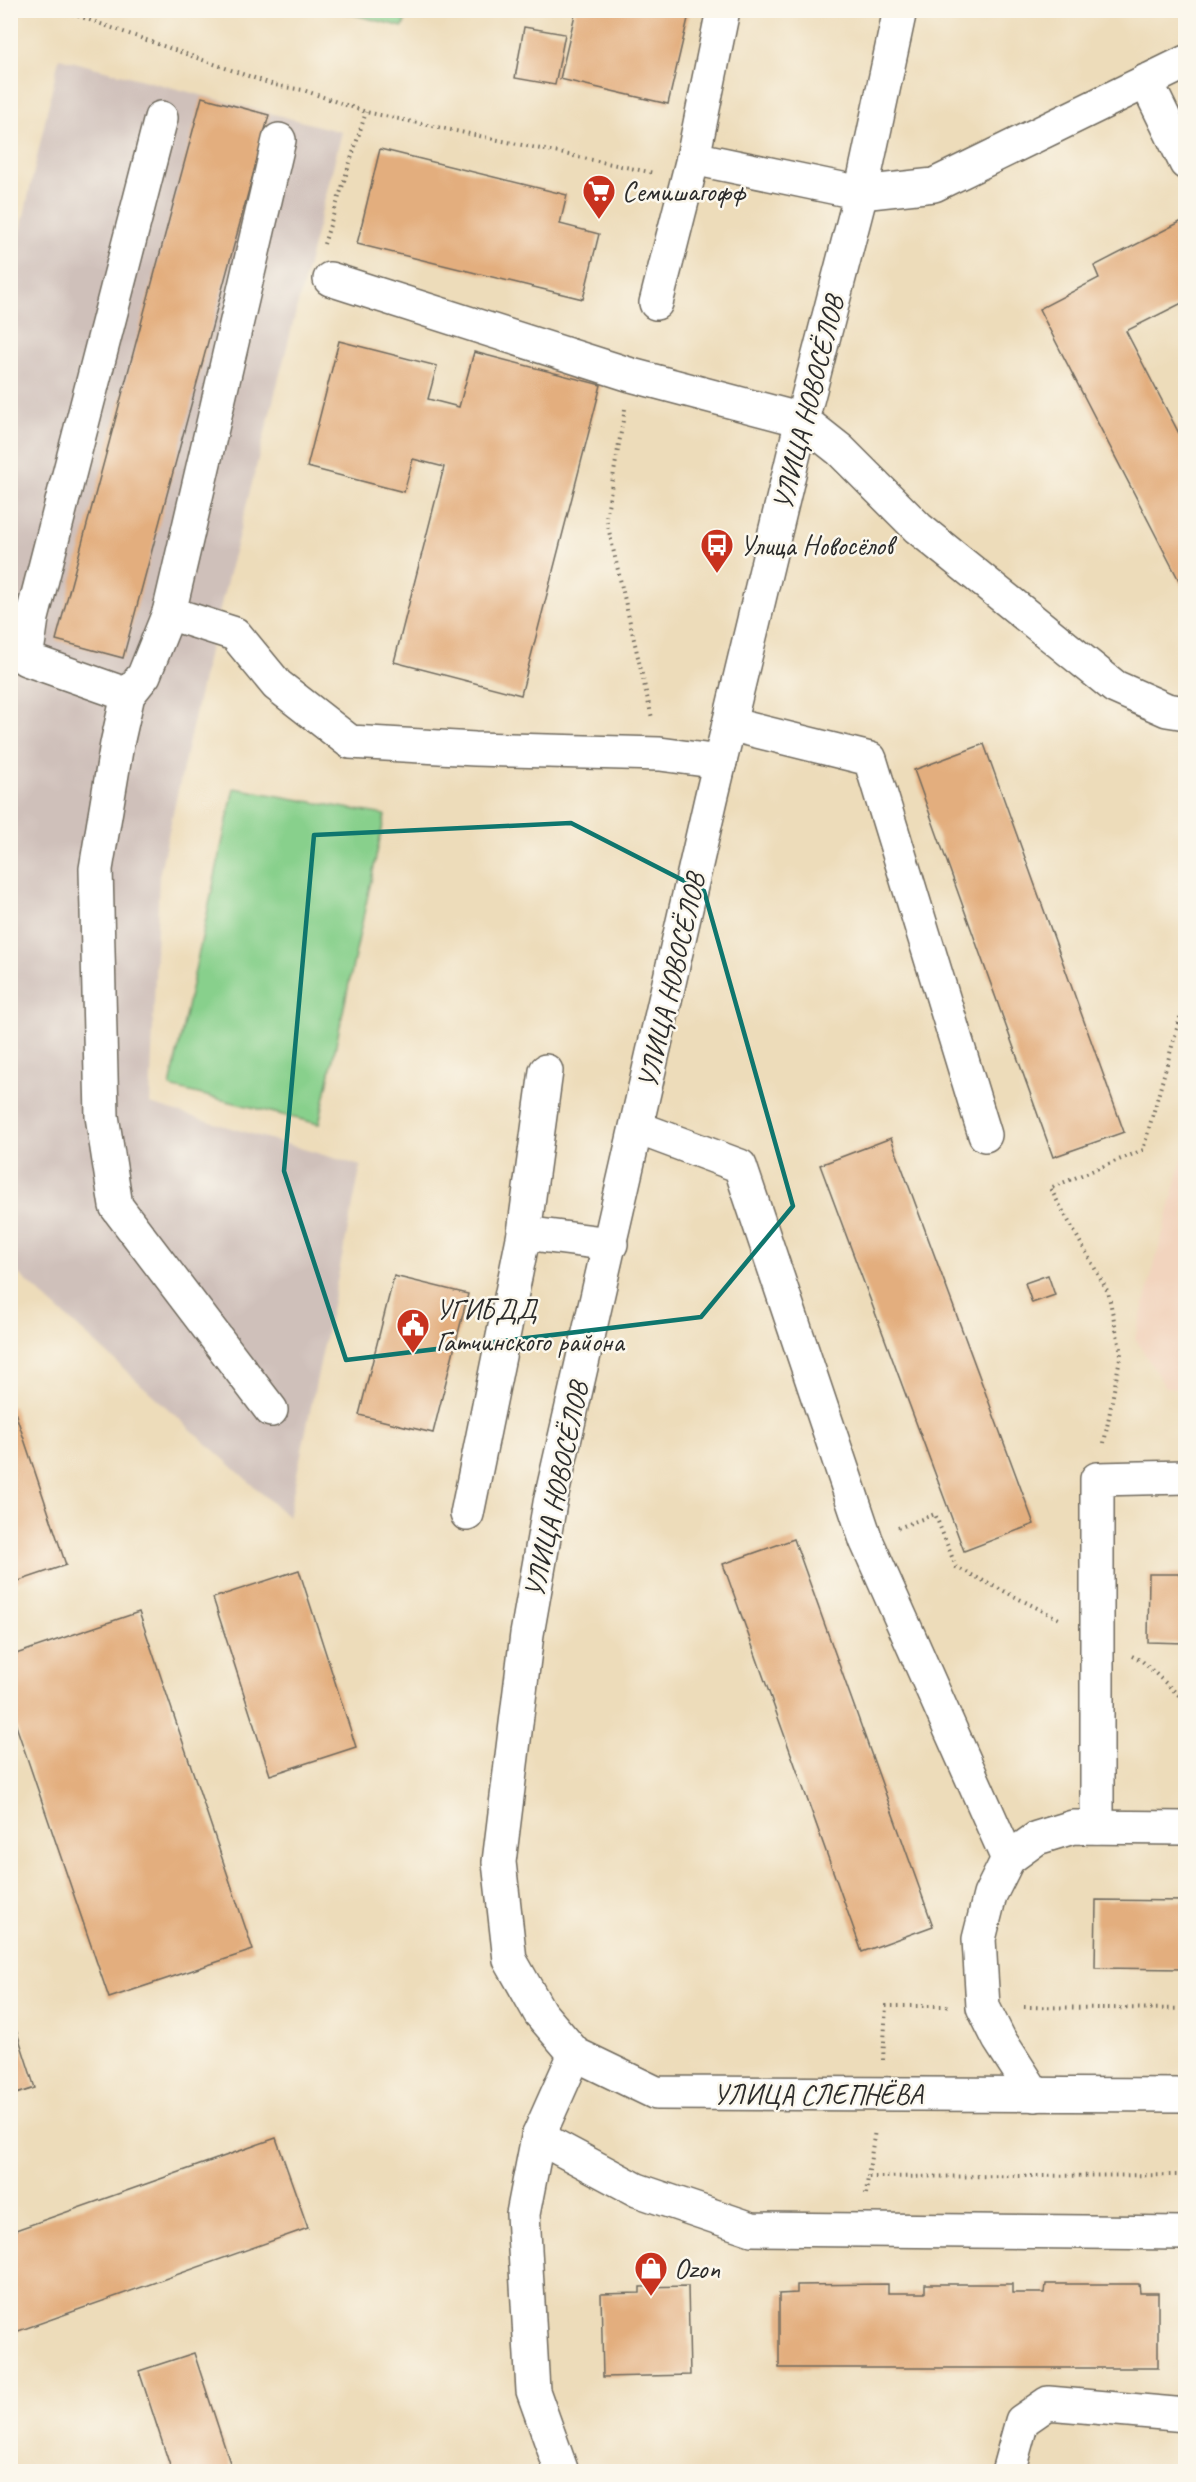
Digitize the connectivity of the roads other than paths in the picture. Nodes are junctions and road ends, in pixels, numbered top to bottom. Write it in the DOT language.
graph roads {
  1 [pos="723,10"];
  2 [pos="900,10"];
  3 [pos="1185,62"];
  4 [pos="1146,81"];
  5 [pos="161,118"];
  6 [pos="279,140"];
  7 [pos="1185,163"];
  8 [pos="690,169"];
  9 [pos="861,193"];
  10 [pos="330,279"];
  11 [pos="656,303"];
  12 [pos="802,420"];
  13 [pos="170,613"];
  14 [pos="128,695"];
  15 [pos="1185,713"];
  16 [pos="729,724"];
  17 [pos="720,762"];
  18 [pos="546,1071"];
  19 [pos="638,1128"];
  20 [pos="985,1135"];
  21 [pos="524,1233"];
  22 [pos="611,1244"];
  23 [pos="271,1410"];
  24 [pos="1185,1477"];
  25 [pos="467,1514"];
  26 [pos="1097,1827"];
  27 [pos="1185,1828"];
  28 [pos="1008,1859"];
  29 [pos="510,1960"];
  30 [pos="575,2054"];
  31 [pos="1035,2094"];
  32 [pos="1185,2095"];
  33 [pos="538,2137"];
  34 [pos="1185,2233"];
  35 [pos="1185,2415"];
  36 [pos="562,2472"];
  37 [pos="1008,2472"];
  1 -- 8 [label="street"];
  2 -- 9 [label="street, УЛИЦА НОВОСЁЛОВ"];
  3 -- 4 [label="street"];
  4 -- 7 [label="street"];
  4 -- 9 [label="street"];
  5 -- 14 [label="street"];
  6 -- 13 [label="street"];
  8 -- 9 [label="street"];
  8 -- 11 [label="street"];
  9 -- 12 [label="street, УЛИЦА НОВОСЁЛОВ"];
  10 -- 12 [label="street"];
  12 -- 15 [label="street"];
  12 -- 16 [label="street, УЛИЦА НОВОСЁЛОВ"];
  13 -- 14 [label="street"];
  13 -- 17 [label="street"];
  14 -- 23 [label="street"];
  16 -- 17 [label="street, УЛИЦА НОВОСЁЛОВ"];
  16 -- 20 [label="street"];
  17 -- 19 [label="street, УЛИЦА НОВОСЁЛОВ"];
  18 -- 21 [label="street"];
  19 -- 22 [label="street, УЛИЦА НОВОСЁЛОВ"];
  19 -- 28 [label="street"];
  21 -- 22 [label="street"];
  21 -- 25 [label="street"];
  22 -- 29 [label="street, УЛИЦА НОВОСЁЛОВ"];
  24 -- 26 [label="street"];
  26 -- 27 [label="street"];
  26 -- 28 [label="street"];
  28 -- 31 [label="street"];
  29 -- 30 [label="street, УЛИЦА СЛЕПНЁВА"];
  30 -- 31 [label="street, УЛИЦА СЛЕПНЁВА"];
  30 -- 33 [label="street"];
  31 -- 32 [label="street, УЛИЦА СЛЕПНЁВА"];
  33 -- 34 [label="street"];
  33 -- 36 [label="street"];
  35 -- 37 [label="street"];
}
